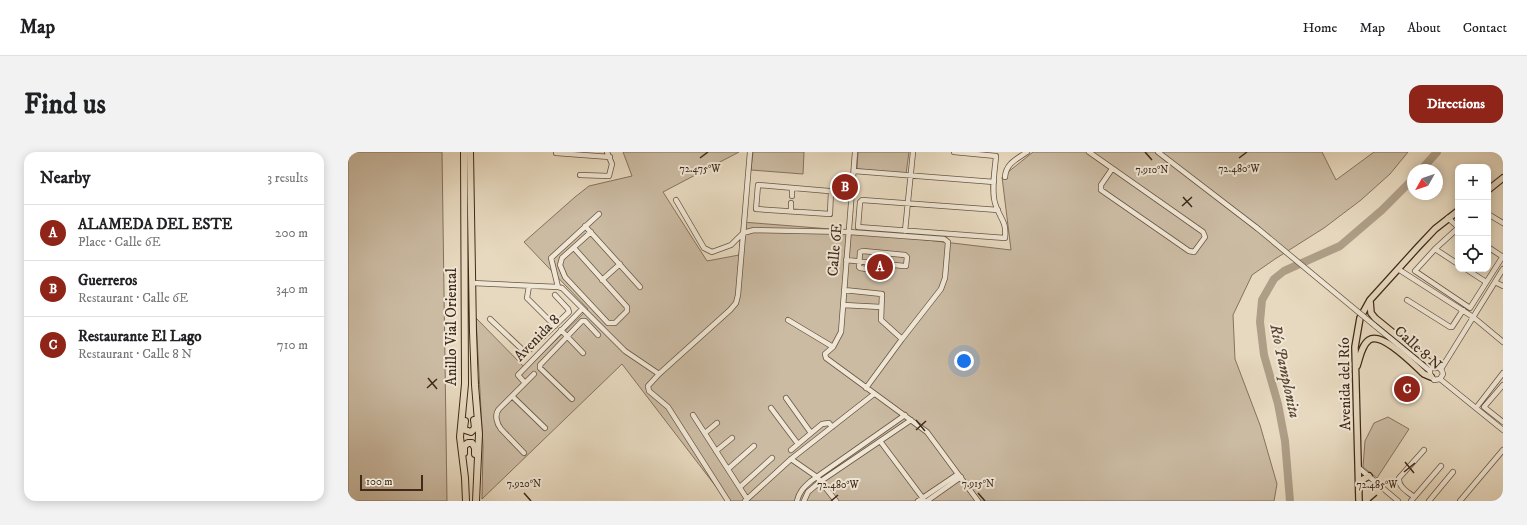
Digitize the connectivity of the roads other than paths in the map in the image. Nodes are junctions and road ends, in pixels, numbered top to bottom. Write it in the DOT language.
graph roads {
  1 [pos="464,152"];
  2 [pos="470,152"];
  3 [pos="607,152"];
  4 [pos="750,152"];
  5 [pos="856,152"];
  6 [pos="913,152"];
  7 [pos="954,152"];
  8 [pos="1027,152"];
  9 [pos="1089,152"];
  10 [pos="1158,152"];
  11 [pos="556,153"];
  12 [pos="610,157"];
  13 [pos="1112,169"];
  14 [pos="854,171"];
  15 [pos="580,175"];
  16 [pos="911,175"];
  17 [pos="1005,177"];
  18 [pos="1503,178"];
  19 [pos="994,182"];
  20 [pos="792,188"];
  21 [pos="1491,188"];
  22 [pos="831,191"];
  23 [pos="852,193"];
  24 [pos="792,196"];
  25 [pos="676,200"];
  26 [pos="791,203"];
  27 [pos="908,203"];
  28 [pos="998,210"];
  29 [pos="791,211"];
  30 [pos="1455,212"];
  31 [pos="599,214"];
  32 [pos="1491,216"];
  33 [pos="1448,218"];
  34 [pos="1503,223"];
  35 [pos="1455,225"];
  36 [pos="585,226"];
  37 [pos="905,231"];
  38 [pos="1455,231"];
  39 [pos="591,232"];
  40 [pos="849,232"];
  41 [pos="743,233"];
  42 [pos="574,248"];
  43 [pos="1435,249"];
  44 [pos="1491,249"];
  45 [pos="1503,257"];
  46 [pos="846,260"];
  47 [pos="860,262"];
  48 [pos="1455,262"];
  49 [pos="620,264"];
  50 [pos="1398,269"];
  51 [pos="1503,269"];
  52 [pos="1471,272"];
  53 [pos="602,280"];
  54 [pos="1486,282"];
  55 [pos="1495,282"];
  56 [pos="472,283"];
  57 [pos="529,286"];
  58 [pos="1503,286"];
  59 [pos="558,287"];
  60 [pos="640,287"];
  61 [pos="844,290"];
  62 [pos="555,295"];
  63 [pos="1370,300"];
  64 [pos="1407,300"];
  65 [pos="843,305"];
  66 [pos="881,307"];
  67 [pos="582,309"];
  68 [pos="1463,310"];
  69 [pos="1473,317"];
  70 [pos="490,319"];
  71 [pos="788,320"];
  72 [pos="555,326"];
  73 [pos="561,330"];
  74 [pos="598,335"];
  75 [pos="568,337"];
  76 [pos="902,339"];
  77 [pos="1503,342"];
  78 [pos="833,347"];
  79 [pos="583,353"];
  80 [pos="1441,369"];
  81 [pos="1356,372"];
  82 [pos="1432,372"];
  83 [pos="1503,373"];
  84 [pos="534,374"];
  85 [pos="659,374"];
  86 [pos="1440,379"];
  87 [pos="525,383"];
  88 [pos="866,388"];
  89 [pos="1502,388"];
  90 [pos="874,394"];
  91 [pos="512,396"];
  92 [pos="786,398"];
  93 [pos="572,399"];
  94 [pos="771,408"];
  95 [pos="1476,408"];
  96 [pos="462,413"];
  97 [pos="693,415"];
  98 [pos="905,415"];
  99 [pos="478,418"];
  100 [pos="911,420"];
  101 [pos="1503,422"];
  102 [pos="717,423"];
  103 [pos="832,427"];
  104 [pos="545,428"];
  105 [pos="1503,430"];
  106 [pos="705,433"];
  107 [pos="811,433"];
  108 [pos="732,438"];
  109 [pos="880,440"];
  110 [pos="798,444"];
  111 [pos="754,446"];
  112 [pos="791,450"];
  113 [pos="1424,450"];
  114 [pos="1503,450"];
  115 [pos="716,451"];
  116 [pos="524,453"];
  117 [pos="461,457"];
  118 [pos="772,458"];
  119 [pos="791,459"];
  120 [pos="478,461"];
  121 [pos="1441,466"];
  122 [pos="1359,468"];
  123 [pos="728,469"];
  124 [pos="1453,472"];
  125 [pos="959,476"];
  126 [pos="1369,476"];
  127 [pos="817,477"];
  128 [pos="1360,481"];
  129 [pos="821,482"];
  130 [pos="740,487"];
  131 [pos="1413,499"];
  132 [pos="746,500"];
  133 [pos="923,500"];
  134 [pos="466,501"];
  135 [pos="476,501"];
  136 [pos="728,501"];
  137 [pos="797,501"];
  138 [pos="804,501"];
  139 [pos="836,501"];
  140 [pos="978,501"];
  141 [pos="1359,501"];
  142 [pos="1398,501"];
  143 [pos="1429,501"];
  144 [pos="1460,501"];
  1 -- 96 [label="highway, Anillo Vial Oriental"];
  2 -- 56 [label="highway, Anillo Vial Oriental"];
  3 -- 12 [label="street"];
  4 -- 41 [label="street"];
  5 -- 14 [label="street, Calle 6E"];
  6 -- 16 [label="street"];
  7 -- 19 [label="street"];
  8 -- 17 [label="street"];
  9 -- 13 [label="street"];
  10 -- 82 [label="street, Calle 8 N, bridge"];
  11 -- 12 [label="street"];
  12 -- 15 [label="street"];
  13 -- 13 [label="street"];
  14 -- 16 [label="street"];
  14 -- 23 [label="street, Calle 6E"];
  16 -- 19 [label="street"];
  16 -- 27 [label="street"];
  18 -- 21 [label="main road"];
  19 -- 28 [label="street"];
  20 -- 22 [label="street"];
  20 -- 24 [label="street"];
  20 -- 29 [label="street"];
  22 -- 23 [label="street"];
  22 -- 29 [label="street"];
  23 -- 40 [label="street, Calle 6E"];
  25 -- 41 [label="street"];
  26 -- 29 [label="street"];
  27 -- 28 [label="street"];
  27 -- 37 [label="street"];
  27 -- 37 [label="street"];
  28 -- 37 [label="street"];
  30 -- 33 [label="main road, Avenida del Río"];
  31 -- 36 [label="street"];
  32 -- 34 [label="street"];
  33 -- 35 [label="street"];
  33 -- 50 [label="main road, Avenida del Río"];
  36 -- 39 [label="street"];
  36 -- 59 [label="street"];
  38 -- 43 [label="street"];
  39 -- 42 [label="street"];
  39 -- 49 [label="street"];
  40 -- 41 [label="street"];
  40 -- 46 [label="street, Calle 6E"];
  40 -- 76 [label="street"];
  41 -- 85 [label="street"];
  42 -- 53 [label="street"];
  42 -- 53 [label="street"];
  43 -- 48 [label="street"];
  43 -- 54 [label="street"];
  44 -- 45 [label="street"];
  45 -- 54 [label="street"];
  46 -- 47 [label="street"];
  46 -- 61 [label="street, Calle 6E"];
  47 -- 47 [label="street"];
  49 -- 53 [label="street"];
  49 -- 60 [label="street"];
  50 -- 63 [label="main road, Avenida del Río"];
  50 -- 68 [label="street"];
  51 -- 55 [label="street"];
  52 -- 54 [label="street"];
  55 -- 58 [label="street"];
  55 -- 69 [label="street"];
  56 -- 57 [label="street"];
  56 -- 99 [label="highway, Anillo Vial Oriental"];
  57 -- 59 [label="street"];
  57 -- 72 [label="street"];
  59 -- 67 [label="street"];
  61 -- 65 [label="street, Calle 6E"];
  61 -- 66 [label="street"];
  62 -- 72 [label="street"];
  63 -- 81 [label="main road, Avenida del Río"];
  63 -- 82 [label="main road"];
  64 -- 68 [label="street"];
  65 -- 66 [label="street"];
  65 -- 78 [label="street, Calle 6E"];
  66 -- 76 [label="street"];
  67 -- 73 [label="street, Avenida 8"];
  67 -- 85 [label="street"];
  68 -- 69 [label="street"];
  69 -- 77 [label="street"];
  69 -- 80 [label="street"];
  70 -- 72 [label="street"];
  71 -- 78 [label="street"];
  73 -- 75 [label="street"];
  73 -- 87 [label="street, Avenida 8"];
  74 -- 75 [label="street"];
  75 -- 79 [label="street"];
  75 -- 93 [label="street"];
  76 -- 88 [label="street"];
  78 -- 88 [label="street, Calle 6E"];
  80 -- 82 [label="street"];
  80 -- 86 [label="street"];
  81 -- 82 [label="main road"];
  81 -- 122 [label="main road, Avenida del Río"];
  82 -- 86 [label="street, Calle 8 N"];
  83 -- 95 [label="street"];
  84 -- 87 [label="street"];
  85 -- 136 [label="street"];
  86 -- 95 [label="street, Calle 8 N"];
  87 -- 91 [label="street"];
  88 -- 90 [label="street"];
  89 -- 101 [label="street"];
  90 -- 98 [label="street"];
  90 -- 103 [label="street"];
  91 -- 104 [label="street"];
  91 -- 116 [label="street"];
  92 -- 107 [label="street"];
  94 -- 110 [label="street"];
  95 -- 105 [label="street, Calle 8 N"];
  96 -- 99 [label="highway"];
  96 -- 117 [label="highway, Anillo Vial Oriental"];
  97 -- 106 [label="street"];
  98 -- 100 [label="street"];
  98 -- 127 [label="street"];
  99 -- 120 [label="highway, Anillo Vial Oriental"];
  100 -- 109 [label="street"];
  100 -- 125 [label="street"];
  102 -- 106 [label="street"];
  103 -- 107 [label="street"];
  103 -- 119 [label="street"];
  106 -- 115 [label="street"];
  107 -- 110 [label="street"];
  108 -- 115 [label="street"];
  109 -- 129 [label="street"];
  109 -- 133 [label="street"];
  110 -- 112 [label="street"];
  111 -- 123 [label="street"];
  113 -- 131 [label="street"];
  114 -- 144 [label="street"];
  115 -- 123 [label="street"];
  117 -- 120 [label="highway"];
  117 -- 134 [label="highway, Anillo Vial Oriental"];
  118 -- 130 [label="street"];
  119 -- 127 [label="street"];
  119 -- 132 [label="street"];
  120 -- 135 [label="highway, Anillo Vial Oriental"];
  121 -- 131 [label="street"];
  122 -- 126 [label="street"];
  122 -- 128 [label="main road, Avenida del Río"];
  123 -- 130 [label="street"];
  124 -- 143 [label="street"];
  125 -- 133 [label="street"];
  125 -- 140 [label="street"];
  126 -- 128 [label="main road"];
  126 -- 142 [label="street"];
  127 -- 129 [label="street"];
  127 -- 137 [label="street"];
  128 -- 141 [label="main road, Avenida del Río"];
  129 -- 138 [label="street"];
  129 -- 139 [label="street"];
  130 -- 132 [label="street"];
}
